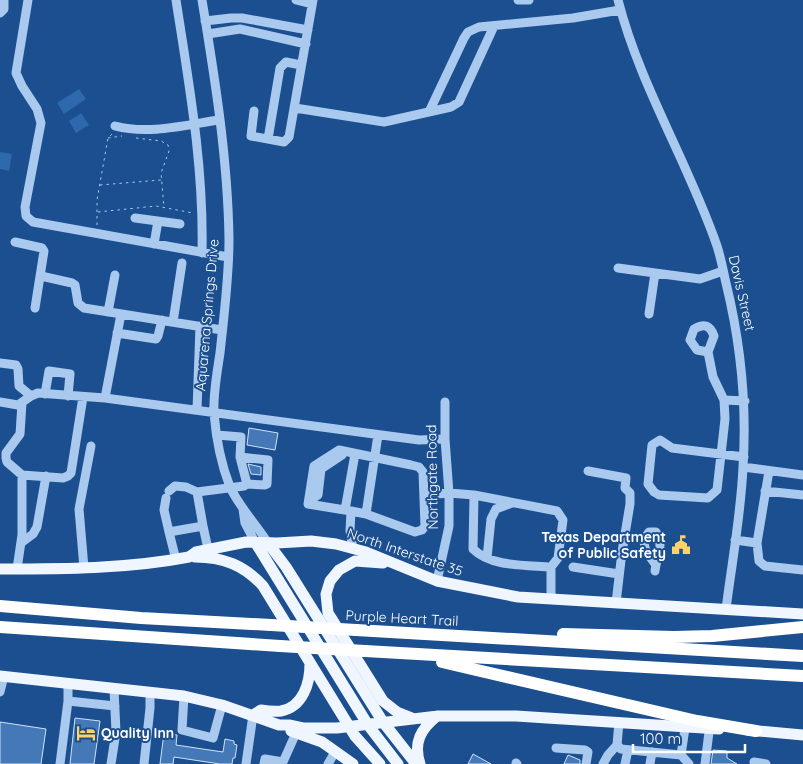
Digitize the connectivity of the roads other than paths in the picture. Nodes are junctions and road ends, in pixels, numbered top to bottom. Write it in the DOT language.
graph roads {
  1 [pos="4,0"];
  2 [pos="28,0"];
  3 [pos="176,0"];
  4 [pos="202,0"];
  5 [pos="296,0"];
  6 [pos="518,0"];
  7 [pos="529,0"];
  8 [pos="618,0"];
  9 [pos="313,2"];
  10 [pos="620,10"];
  11 [pos="0,13"];
  12 [pos="205,21"];
  13 [pos="494,26"];
  14 [pos="308,30"];
  15 [pos="208,34"];
  16 [pos="306,44"];
  17 [pos="301,65"];
  18 [pos="295,108"];
  19 [pos="254,111"];
  20 [pos="430,112"];
  21 [pos="219,120"];
  22 [pos="195,124"];
  23 [pos="116,126"];
  24 [pos="268,139"];
  25 [pos="135,218"];
  26 [pos="158,221"];
  27 [pos="180,224"];
  28 [pos="15,242"];
  29 [pos="154,244"];
  30 [pos="202,253"];
  31 [pos="228,257"];
  32 [pos="182,263"];
  33 [pos="618,268"];
  34 [pos="723,271"];
  35 [pos="655,273"];
  36 [pos="115,275"];
  37 [pos="41,276"];
  38 [pos="35,308"];
  39 [pos="108,312"];
  40 [pos="121,314"];
  41 [pos="649,314"];
  42 [pos="162,320"];
  43 [pos="173,322"];
  44 [pos="200,326"];
  45 [pos="222,330"];
  46 [pos="117,334"];
  47 [pos="708,352"];
  48 [pos="0,363"];
  49 [pos="45,394"];
  50 [pos="31,396"];
  51 [pos="68,396"];
  52 [pos="84,397"];
  53 [pos="105,398"];
  54 [pos="724,400"];
  55 [pos="745,401"];
  56 [pos="0,402"];
  57 [pos="445,402"];
  58 [pos="22,403"];
  59 [pos="197,410"];
  60 [pos="214,412"];
  61 [pos="217,435"];
  62 [pos="378,435"];
  63 [pos="445,438"];
  64 [pos="91,446"];
  65 [pos="351,453"];
  66 [pos="721,454"];
  67 [pos="374,456"];
  68 [pos="240,457"];
  69 [pos="744,457"];
  70 [pos="744,467"];
  71 [pos="588,471"];
  72 [pos="769,471"];
  73 [pos="22,475"];
  74 [pos="803,475"];
  75 [pos="46,476"];
  76 [pos="247,484"];
  77 [pos="231,488"];
  78 [pos="766,491"];
  79 [pos="197,492"];
  80 [pos="449,493"];
  81 [pos="425,495"];
  82 [pos="474,495"];
  83 [pos="803,495"];
  84 [pos="513,503"];
  85 [pos="242,509"];
  86 [pos="348,511"];
  87 [pos="366,514"];
  88 [pos="203,526"];
  89 [pos="169,532"];
  90 [pos="735,540"];
  91 [pos="255,542"];
  92 [pos="21,543"];
  93 [pos="268,543"];
  94 [pos="757,543"];
  95 [pos="208,549"];
  96 [pos="353,549"];
  97 [pos="189,557"];
  98 [pos="487,558"];
  99 [pos="176,560"];
  100 [pos="392,564"];
  101 [pos="573,567"];
  102 [pos="84,568"];
  103 [pos="551,568"];
  104 [pos="0,569"];
  105 [pos="17,569"];
  106 [pos="803,570"];
  107 [pos="619,574"];
  108 [pos="437,581"];
  109 [pos="0,599"];
  110 [pos="552,599"];
  111 [pos="616,603"];
  112 [pos="0,606"];
  113 [pos="726,610"];
  114 [pos="86,613"];
  115 [pos="803,614"];
  116 [pos="3,627"];
  117 [pos="803,628"];
  118 [pos="383,632"];
  119 [pos="393,652"];
  120 [pos="803,656"];
  121 [pos="310,664"];
  122 [pos="2,676"];
  123 [pos="803,676"];
  124 [pos="68,682"];
  125 [pos="114,689"];
  126 [pos="0,692"];
  127 [pos="150,692"];
  128 [pos="184,696"];
  129 [pos="68,700"];
  130 [pos="222,705"];
  131 [pos="115,706"];
  132 [pos="253,715"];
  133 [pos="438,716"];
  134 [pos="413,718"];
  135 [pos="382,722"];
  136 [pos="619,722"];
  137 [pos="279,725"];
  138 [pos="368,725"];
  139 [pos="710,726"];
  140 [pos="350,727"];
  141 [pos="685,728"];
  142 [pos="756,731"];
  143 [pos="296,733"];
  144 [pos="803,735"];
  145 [pos="617,745"];
  146 [pos="556,748"];
  147 [pos="628,750"];
  148 [pos="335,752"];
  149 [pos="652,752"];
  150 [pos="681,755"];
  151 [pos="754,762"];
  152 [pos="587,763"];
  153 [pos="60,764"];
  154 [pos="112,764"];
  155 [pos="144,764"];
  156 [pos="246,764"];
  157 [pos="264,764"];
  158 [pos="328,764"];
  159 [pos="353,764"];
  160 [pos="380,764"];
  161 [pos="398,764"];
  162 [pos="416,764"];
  163 [pos="420,764"];
  164 [pos="603,764"];
  165 [pos="626,764"];
  166 [pos="650,764"];
  167 [pos="688,764"];
  168 [pos="705,764"];
  169 [pos="766,764"];
  1 -- 11 [label="street"];
  2 -- 29 [label="street"];
  3 -- 22 [label="street"];
  4 -- 12 [label="street, Aquarena Springs Drive"];
  5 -- 9 [label="street"];
  6 -- 7 [label="street"];
  8 -- 10 [label="street, Davis Street"];
  9 -- 14 [label="street"];
  10 -- 13 [label="street"];
  10 -- 34 [label="street, Davis Street"];
  12 -- 14 [label="street"];
  12 -- 15 [label="street, Aquarena Springs Drive"];
  13 -- 20 [label="street"];
  13 -- 20 [label="street"];
  14 -- 16 [label="street"];
  15 -- 16 [label="street"];
  15 -- 21 [label="street, Aquarena Springs Drive"];
  16 -- 17 [label="street"];
  17 -- 18 [label="street"];
  17 -- 24 [label="street"];
  18 -- 20 [label="street"];
  18 -- 24 [label="street"];
  19 -- 24 [label="street"];
  21 -- 22 [label="street"];
  21 -- 31 [label="street, Aquarena Springs Drive"];
  22 -- 23 [label="street"];
  22 -- 30 [label="street"];
  25 -- 26 [label="street"];
  26 -- 27 [label="street"];
  26 -- 29 [label="street"];
  28 -- 37 [label="street"];
  29 -- 30 [label="street"];
  30 -- 31 [label="street"];
  31 -- 45 [label="street, Aquarena Springs Drive"];
  32 -- 43 [label="street"];
  33 -- 35 [label="street"];
  34 -- 35 [label="street"];
  34 -- 55 [label="street, Davis Street"];
  35 -- 41 [label="street"];
  36 -- 39 [label="street"];
  37 -- 38 [label="street"];
  37 -- 39 [label="street"];
  39 -- 40 [label="street"];
  40 -- 42 [label="street"];
  40 -- 46 [label="street"];
  42 -- 43 [label="street"];
  42 -- 46 [label="street"];
  43 -- 44 [label="street"];
  44 -- 45 [label="street"];
  44 -- 59 [label="street"];
  45 -- 60 [label="street, Aquarena Springs Drive"];
  46 -- 53 [label="street"];
  47 -- 54 [label="street"];
  48 -- 50 [label="street"];
  49 -- 50 [label="street"];
  49 -- 51 [label="street"];
  49 -- 51 [label="street"];
  50 -- 58 [label="street"];
  51 -- 52 [label="street"];
  52 -- 53 [label="street"];
  52 -- 75 [label="street"];
  53 -- 59 [label="street"];
  54 -- 55 [label="street"];
  54 -- 66 [label="street"];
  55 -- 69 [label="street, Davis Street"];
  56 -- 58 [label="street"];
  57 -- 63 [label="street, Northgate Road"];
  58 -- 73 [label="street"];
  59 -- 60 [label="street"];
  60 -- 61 [label="street, Aquarena Springs Drive"];
  60 -- 62 [label="street"];
  61 -- 68 [label="street"];
  61 -- 77 [label="street, Aquarena Springs Drive"];
  62 -- 63 [label="street"];
  62 -- 67 [label="street"];
  63 -- 80 [label="street, Northgate Road"];
  64 -- 102 [label="street"];
  65 -- 67 [label="street"];
  65 -- 86 [label="street"];
  65 -- 86 [label="street"];
  66 -- 66 [label="street"];
  66 -- 69 [label="street"];
  67 -- 81 [label="street"];
  67 -- 87 [label="street"];
  68 -- 76 [label="street"];
  68 -- 76 [label="street"];
  69 -- 70 [label="street, Davis Street"];
  70 -- 72 [label="street"];
  70 -- 90 [label="street, Davis Street"];
  71 -- 107 [label="street"];
  72 -- 74 [label="street"];
  72 -- 78 [label="street"];
  73 -- 75 [label="street"];
  73 -- 92 [label="street"];
  75 -- 92 [label="street"];
  76 -- 77 [label="street"];
  77 -- 79 [label="street"];
  77 -- 85 [label="street, Aquarena Springs Drive"];
  78 -- 83 [label="street"];
  78 -- 94 [label="street"];
  79 -- 88 [label="street"];
  79 -- 89 [label="street"];
  80 -- 81 [label="street"];
  80 -- 82 [label="street"];
  80 -- 108 [label="street, Northgate Road"];
  81 -- 87 [label="street"];
  82 -- 84 [label="street"];
  82 -- 98 [label="street"];
  84 -- 98 [label="street"];
  84 -- 103 [label="street"];
  85 -- 91 [label="street, Aquarena Springs Drive"];
  85 -- 93 [label="street, Aquarena Springs Drive"];
  86 -- 87 [label="street"];
  86 -- 96 [label="street"];
  88 -- 89 [label="street"];
  88 -- 95 [label="street"];
  89 -- 99 [label="street"];
  90 -- 94 [label="street"];
  90 -- 113 [label="street, Davis Street"];
  91 -- 93 [label="main road, North Interstate 35"];
  91 -- 95 [label="main road, North Interstate 35"];
  91 -- 138 [label="main road, Aquarena Springs Drive"];
  92 -- 105 [label="street"];
  93 -- 96 [label="main road, North Interstate 35"];
  93 -- 135 [label="main road, Aquarena Springs Drive"];
  94 -- 106 [label="street"];
  95 -- 97 [label="main road, North Interstate 35"];
  96 -- 100 [label="main road, North Interstate 35"];
  97 -- 99 [label="main road, North Interstate 35"];
  97 -- 121 [label="main road"];
  98 -- 103 [label="street"];
  99 -- 102 [label="main road, North Interstate 35"];
  100 -- 108 [label="main road, North Interstate 35"];
  100 -- 134 [label="main road"];
  101 -- 107 [label="street"];
  102 -- 105 [label="main road, North Interstate 35"];
  103 -- 110 [label="street"];
  104 -- 105 [label="main road, North Interstate 35"];
  107 -- 111 [label="street"];
  108 -- 110 [label="main road, North Interstate 35"];
  109 -- 114 [label="highway"];
  110 -- 111 [label="main road, North Interstate 35"];
  111 -- 113 [label="main road, North Interstate 35"];
  112 -- 114 [label="highway, Purple Heart Trail"];
  113 -- 115 [label="main road, North Interstate 35"];
  114 -- 118 [label="highway, Purple Heart Trail, bridge"];
  116 -- 119 [label="highway, bridge"];
  117 -- 118 [label="highway"];
  118 -- 120 [label="highway, Purple Heart Trail"];
  119 -- 123 [label="highway"];
  119 -- 139 [label="highway"];
  121 -- 132 [label="main road"];
  121 -- 140 [label="main road"];
  122 -- 124 [label="main road"];
  122 -- 126 [label="street"];
  124 -- 125 [label="main road"];
  124 -- 129 [label="street"];
  125 -- 127 [label="main road"];
  125 -- 131 [label="street"];
  127 -- 128 [label="main road"];
  127 -- 155 [label="street"];
  128 -- 130 [label="main road"];
  128 -- 130 [label="street"];
  129 -- 131 [label="street"];
  129 -- 153 [label="street"];
  130 -- 132 [label="main road"];
  131 -- 154 [label="street"];
  132 -- 137 [label="main road"];
  132 -- 156 [label="street"];
  133 -- 134 [label="main road"];
  133 -- 136 [label="main road"];
  133 -- 163 [label="main road"];
  134 -- 135 [label="main road"];
  135 -- 138 [label="main road"];
  135 -- 162 [label="main road, Aquarena Springs Drive"];
  136 -- 141 [label="main road"];
  136 -- 145 [label="street"];
  137 -- 140 [label="main road"];
  137 -- 143 [label="main road"];
  138 -- 140 [label="main road"];
  138 -- 161 [label="main road, Aquarena Springs Drive"];
  139 -- 141 [label="main road"];
  139 -- 142 [label="highway"];
  139 -- 168 [label="street"];
  140 -- 160 [label="main road"];
  141 -- 150 [label="street"];
  142 -- 144 [label="main road"];
  143 -- 148 [label="main road"];
  143 -- 157 [label="street"];
  145 -- 147 [label="street"];
  145 -- 164 [label="street"];
  146 -- 152 [label="street"];
  147 -- 149 [label="street"];
  147 -- 165 [label="street"];
  148 -- 158 [label="street"];
  148 -- 159 [label="main road"];
  149 -- 150 [label="street"];
  149 -- 166 [label="street"];
  150 -- 167 [label="street"];
  151 -- 169 [label="street"];
}
